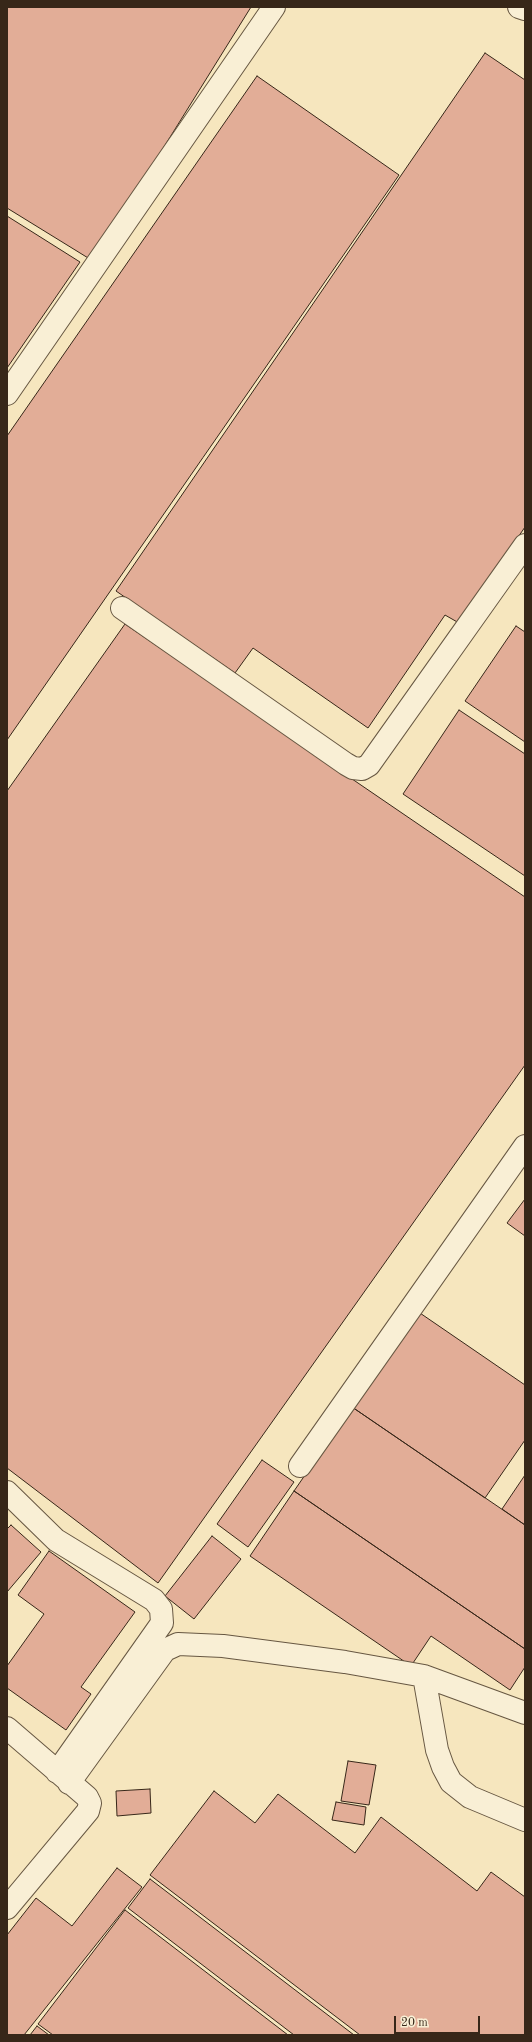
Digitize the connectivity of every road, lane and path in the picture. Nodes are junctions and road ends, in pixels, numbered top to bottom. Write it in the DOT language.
graph roads {
  1 [pos="274,7"];
  2 [pos="519,7"];
  3 [pos="525,9"];
  4 [pos="7,394"];
  5 [pos="525,545"];
  6 [pos="122,608"];
  7 [pos="525,1146"];
  8 [pos="300,1466"];
  9 [pos="7,1492"];
  10 [pos="424,1676"];
  11 [pos="525,1713"];
  12 [pos="7,1728"];
  13 [pos="63,1778"];
  14 [pos="525,1820"];
  15 [pos="7,1908"];
  1 -- 4 [label="lane"];
  2 -- 3 [label="lane"];
  5 -- 6 [label="lane"];
  7 -- 8 [label="lane"];
  9 -- 13 [label="lane"];
  10 -- 11 [label="lane"];
  10 -- 13 [label="lane"];
  10 -- 14 [label="lane"];
  12 -- 13 [label="lane"];
  13 -- 15 [label="lane"];
}
